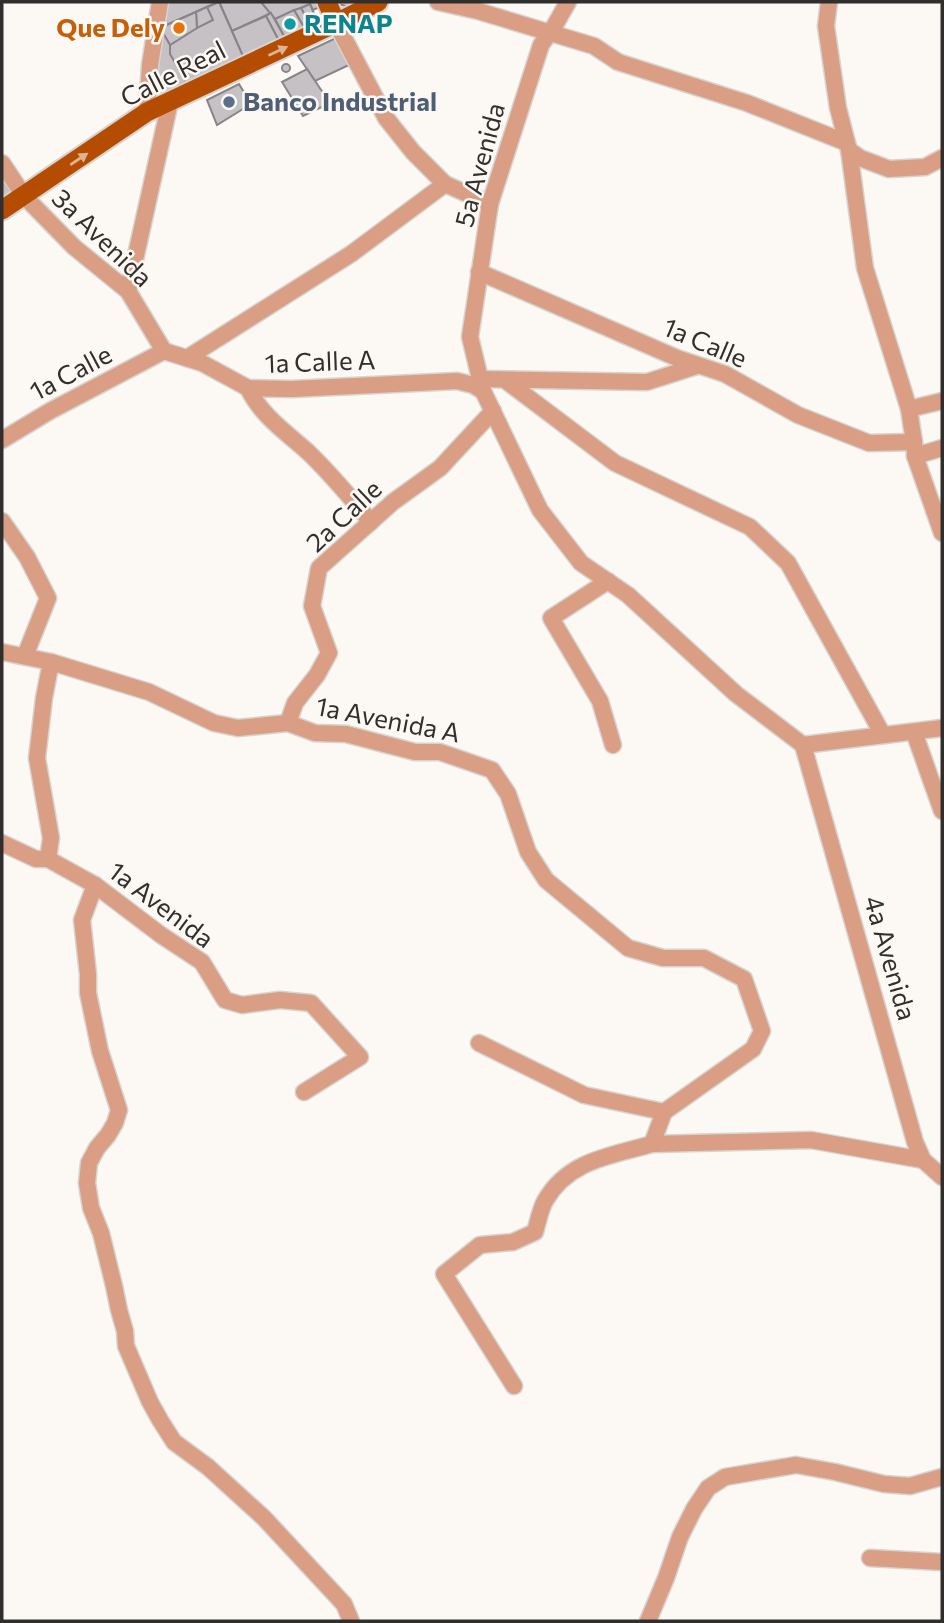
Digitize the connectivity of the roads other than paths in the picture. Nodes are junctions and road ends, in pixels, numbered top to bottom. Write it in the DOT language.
graph roads {
  1 [pos="160,2"];
  2 [pos="327,2"];
  3 [pos="378,2"];
  4 [pos="438,2"];
  5 [pos="568,2"];
  6 [pos="829,2"];
  7 [pos="336,23"];
  8 [pos="549,32"];
  9 [pos="170,102"];
  10 [pos="147,112"];
  11 [pos="848,147"];
  12 [pos="942,158"];
  13 [pos="2,163"];
  14 [pos="445,184"];
  15 [pos="24,196"];
  16 [pos="490,204"];
  17 [pos="2,210"];
  18 [pos="479,272"];
  19 [pos="128,291"];
  20 [pos="164,351"];
  21 [pos="187,358"];
  22 [pos="697,366"];
  23 [pos="505,380"];
  24 [pos="482,385"];
  25 [pos="248,388"];
  26 [pos="942,401"];
  27 [pos="909,409"];
  28 [pos="493,411"];
  29 [pos="2,440"];
  30 [pos="914,449"];
  31 [pos="942,449"];
  32 [pos="2,521"];
  33 [pos="371,522"];
  34 [pos="942,533"];
  35 [pos="608,582"];
  36 [pos="2,652"];
  37 [pos="25,656"];
  38 [pos="51,662"];
  39 [pos="288,723"];
  40 [pos="942,728"];
  41 [pos="914,732"];
  42 [pos="883,736"];
  43 [pos="613,745"];
  44 [pos="803,746"];
  45 [pos="942,811"];
  46 [pos="2,843"];
  47 [pos="48,859"];
  48 [pos="95,885"];
  49 [pos="479,1043"];
  50 [pos="304,1092"];
  51 [pos="664,1112"];
  52 [pos="652,1144"];
  53 [pos="923,1160"];
  54 [pos="942,1177"];
  55 [pos="513,1386"];
  56 [pos="942,1477"];
  57 [pos="870,1558"];
  58 [pos="942,1562"];
  59 [pos="351,1621"];
  60 [pos="648,1621"];
  1 -- 10 [label="street"];
  2 -- 7 [label="main road"];
  3 -- 7 [label="main road, Calle Real"];
  4 -- 8 [label="street"];
  5 -- 8 [label="street, 5a Avenida"];
  6 -- 11 [label="street"];
  9 -- 7 [label="main road, Calle Real, one-way"];
  7 -- 14 [label="street"];
  8 -- 11 [label="street"];
  8 -- 16 [label="street, 5a Avenida"];
  9 -- 10 [label="main road, Calle Real"];
  9 -- 19 [label="street"];
  15 -- 10 [label="main road, Calle Real, one-way"];
  11 -- 12 [label="street"];
  11 -- 27 [label="street"];
  13 -- 15 [label="street, 3a Avenida"];
  14 -- 16 [label="street"];
  14 -- 21 [label="street"];
  15 -- 17 [label="main road, Calle Real"];
  15 -- 19 [label="street, 3a Avenida"];
  16 -- 18 [label="street, 5a Avenida"];
  18 -- 22 [label="street, 1a Calle"];
  18 -- 24 [label="street, 5a Avenida"];
  19 -- 20 [label="street, 3a Avenida"];
  20 -- 21 [label="street, 1a Calle A"];
  20 -- 29 [label="street, 1a Calle"];
  21 -- 25 [label="street, 1a Calle A"];
  22 -- 23 [label="street, 1a Calle A"];
  22 -- 30 [label="street, 1a Calle"];
  23 -- 24 [label="street, 1a Calle A"];
  23 -- 42 [label="street"];
  24 -- 25 [label="street, 1a Calle A"];
  24 -- 28 [label="street, 5a Avenida"];
  25 -- 33 [label="street"];
  26 -- 27 [label="street"];
  27 -- 30 [label="street"];
  28 -- 33 [label="street, 2a Calle"];
  28 -- 35 [label="street, 5a Avenida"];
  30 -- 31 [label="street, 1a Calle"];
  30 -- 34 [label="street"];
  32 -- 37 [label="street"];
  33 -- 39 [label="street, 2a Calle"];
  35 -- 43 [label="street"];
  35 -- 44 [label="street, 5a Avenida"];
  36 -- 37 [label="street, 1a Avenida A"];
  37 -- 38 [label="street, 1a Avenida A"];
  38 -- 39 [label="street, 1a Avenida A"];
  38 -- 47 [label="street"];
  39 -- 51 [label="street, 1a Avenida A"];
  40 -- 41 [label="street"];
  41 -- 42 [label="street"];
  41 -- 45 [label="street"];
  42 -- 44 [label="street"];
  44 -- 53 [label="street, 4a Avenida"];
  46 -- 47 [label="street, 1a Avenida"];
  47 -- 48 [label="street, 1a Avenida"];
  48 -- 50 [label="street, 1a Avenida"];
  48 -- 59 [label="street"];
  49 -- 51 [label="street"];
  51 -- 52 [label="street"];
  52 -- 53 [label="street"];
  52 -- 55 [label="street"];
  53 -- 54 [label="street, 4a Avenida"];
  56 -- 60 [label="street"];
  57 -- 58 [label="street"];
}
